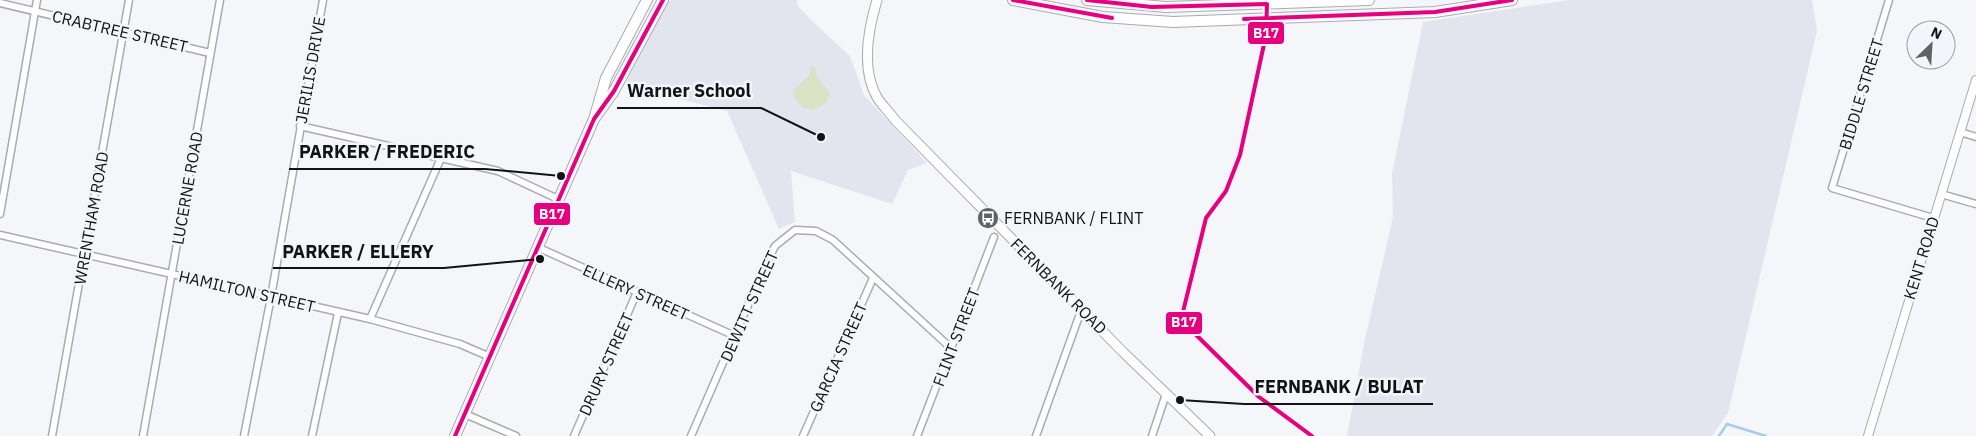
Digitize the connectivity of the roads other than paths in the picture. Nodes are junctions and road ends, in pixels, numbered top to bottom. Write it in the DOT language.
graph roads {
  1 [pos="37,0"];
  2 [pos="128,0"];
  3 [pos="220,0"];
  4 [pos="322,0"];
  5 [pos="647,0"];
  6 [pos="663,0"];
  7 [pos="877,0"];
  8 [pos="1014,0"];
  9 [pos="1087,0"];
  10 [pos="1369,0"];
  11 [pos="1512,0"];
  12 [pos="1889,0"];
  13 [pos="0,3"];
  14 [pos="35,11"];
  15 [pos="123,33"];
  16 [pos="210,53"];
  17 [pos="1976,80"];
  18 [pos="594,119"];
  19 [pos="300,126"];
  20 [pos="1960,132"];
  21 [pos="1976,137"];
  22 [pos="441,158"];
  23 [pos="1941,194"];
  24 [pos="558,199"];
  25 [pos="1976,204"];
  26 [pos="0,214"];
  27 [pos="1933,218"];
  28 [pos="0,235"];
  29 [pos="994,237"];
  30 [pos="537,247"];
  31 [pos="86,255"];
  32 [pos="172,273"];
  33 [pos="873,278"];
  34 [pos="637,292"];
  35 [pos="271,297"];
  36 [pos="1082,307"];
  37 [pos="338,312"];
  38 [pos="370,319"];
  39 [pos="735,336"];
  40 [pos="952,349"];
  41 [pos="490,356"];
  42 [pos="1166,394"];
  43 [pos="465,414"];
  44 [pos="52,436"];
  45 [pos="143,436"];
  46 [pos="244,436"];
  47 [pos="312,436"];
  48 [pos="455,436"];
  49 [pos="516,436"];
  50 [pos="574,436"];
  51 [pos="691,436"];
  52 [pos="802,436"];
  53 [pos="917,436"];
  54 [pos="1036,436"];
  55 [pos="1152,436"];
  56 [pos="1210,436"];
  57 [pos="1868,436"];
  1 -- 14 [label="street"];
  2 -- 15 [label="street, WRENTHAM ROAD"];
  3 -- 16 [label="street, LUCERNE ROAD"];
  4 -- 19 [label="street, JERILIS DRIVE"];
  5 -- 18 [label="main road"];
  6 -- 18 [label="main road"];
  7 -- 36 [label="main road, FERNBANK ROAD"];
  8 -- 11 [label="main road"];
  9 -- 10 [label="main road"];
  12 -- 27 [label="street, BIDDLE STREET"];
  13 -- 14 [label="street, CRABTREE STREET"];
  14 -- 15 [label="street, CRABTREE STREET"];
  14 -- 26 [label="street"];
  15 -- 16 [label="street, CRABTREE STREET"];
  15 -- 31 [label="street, WRENTHAM ROAD"];
  16 -- 32 [label="street, LUCERNE ROAD"];
  17 -- 20 [label="street, KENT ROAD"];
  18 -- 24 [label="main road"];
  19 -- 22 [label="street"];
  19 -- 35 [label="street, JERILIS DRIVE"];
  20 -- 21 [label="street"];
  20 -- 23 [label="street, KENT ROAD"];
  22 -- 24 [label="street"];
  22 -- 38 [label="street"];
  23 -- 25 [label="street"];
  23 -- 27 [label="street, KENT ROAD"];
  24 -- 30 [label="main road"];
  27 -- 57 [label="street, KENT ROAD"];
  28 -- 31 [label="street, HAMILTON STREET"];
  29 -- 40 [label="street, FLINT STREET"];
  30 -- 34 [label="street, ELLERY STREET"];
  30 -- 41 [label="main road"];
  31 -- 32 [label="street, HAMILTON STREET"];
  31 -- 44 [label="street, WRENTHAM ROAD"];
  32 -- 35 [label="street, HAMILTON STREET"];
  32 -- 45 [label="street, LUCERNE ROAD"];
  33 -- 39 [label="street, DEWITT STREET"];
  33 -- 40 [label="street, DEWITT STREET"];
  33 -- 52 [label="street, GARCIA STREET"];
  34 -- 39 [label="street, ELLERY STREET"];
  34 -- 50 [label="street, DRURY STREET"];
  35 -- 37 [label="street, HAMILTON STREET"];
  35 -- 46 [label="street, JERILIS DRIVE"];
  36 -- 42 [label="main road, FERNBANK ROAD"];
  36 -- 54 [label="street"];
  37 -- 38 [label="street, HAMILTON STREET"];
  37 -- 47 [label="street"];
  38 -- 41 [label="street, HAMILTON STREET"];
  39 -- 51 [label="street, DEWITT STREET"];
  40 -- 53 [label="street, FLINT STREET"];
  41 -- 43 [label="main road"];
  42 -- 55 [label="street"];
  42 -- 56 [label="main road, FERNBANK ROAD"];
  43 -- 48 [label="main road"];
  43 -- 49 [label="street"];
}
